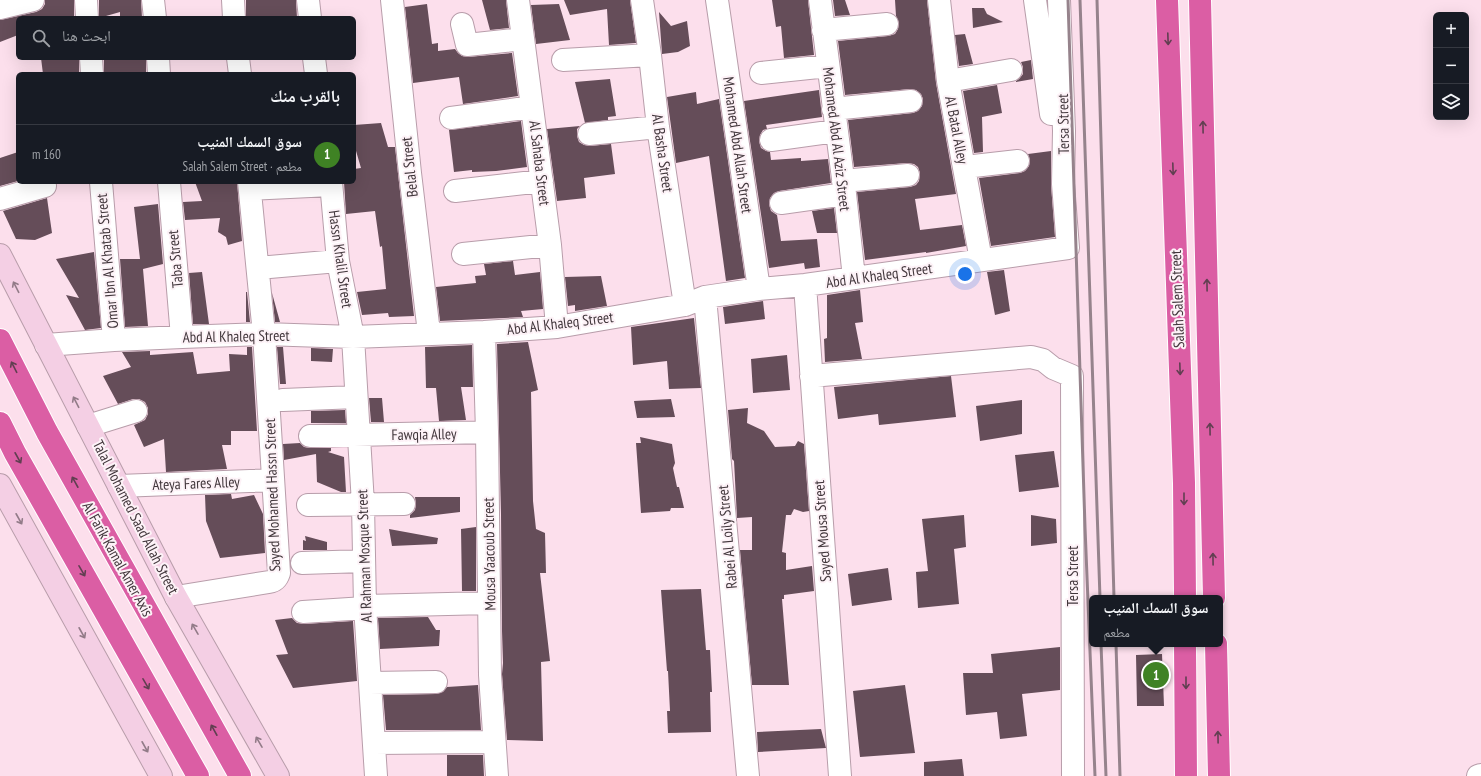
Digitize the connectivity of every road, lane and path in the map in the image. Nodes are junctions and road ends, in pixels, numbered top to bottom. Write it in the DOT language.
graph roads {
  1 [pos="33,0"];
  2 [pos="86,0"];
  3 [pos="153,0"];
  4 [pos="233,0"];
  5 [pos="308,0"];
  6 [pos="392,0"];
  7 [pos="518,0"];
  8 [pos="642,0"];
  9 [pos="717,0"];
  10 [pos="820,0"];
  11 [pos="939,0"];
  12 [pos="1035,0"];
  13 [pos="1059,0"];
  14 [pos="1167,0"];
  15 [pos="1200,0"];
  16 [pos="3,5"];
  17 [pos="88,16"];
  18 [pos="155,16"];
  19 [pos="234,16"];
  20 [pos="310,16"];
  21 [pos="462,24"];
  22 [pos="887,24"];
  23 [pos="823,30"];
  24 [pos="523,39"];
  25 [pos="650,55"];
  26 [pos="91,60"];
  27 [pos="158,60"];
  28 [pos="238,60"];
  29 [pos="314,60"];
  30 [pos="563,60"];
  31 [pos="828,66"];
  32 [pos="1011,70"];
  33 [pos="92,72"];
  34 [pos="160,72"];
  35 [pos="240,72"];
  36 [pos="316,72"];
  37 [pos="760,73"];
  38 [pos="948,81"];
  39 [pos="911,101"];
  40 [pos="532,107"];
  41 [pos="834,109"];
  42 [pos="451,118"];
  43 [pos="658,127"];
  44 [pos="836,131"];
  45 [pos="1064,131"];
  46 [pos="590,134"];
  47 [pos="771,140"];
  48 [pos="1018,160"];
  49 [pos="965,167"];
  50 [pos="908,175"];
  51 [pos="542,181"];
  52 [pos="101,184"];
  53 [pos="169,184"];
  54 [pos="331,184"];
  55 [pos="45,186"];
  56 [pos="250,186"];
  57 [pos="844,187"];
  58 [pos="455,191"];
  59 [pos="0,199"];
  60 [pos="781,203"];
  61 [pos="550,245"];
  62 [pos="1068,248"];
  63 [pos="463,254"];
  64 [pos="0,255"];
  65 [pos="981,260"];
  66 [pos="338,261"];
  67 [pos="258,268"];
  68 [pos="854,278"];
  69 [pos="805,285"];
  70 [pos="759,289"];
  71 [pos="705,297"];
  72 [pos="684,305"];
  73 [pos="1178,314"];
  74 [pos="1207,315"];
  75 [pos="557,327"];
  76 [pos="484,332"];
  77 [pos="429,333"];
  78 [pos="264,334"];
  79 [pos="182,337"];
  80 [pos="353,337"];
  81 [pos="0,340"];
  82 [pos="114,340"];
  83 [pos="46,345"];
  84 [pos="811,376"];
  85 [pos="356,397"];
  86 [pos="283,400"];
  87 [pos="136,411"];
  88 [pos="0,423"];
  89 [pos="88,426"];
  90 [pos="487,432"];
  91 [pos="360,435"];
  92 [pos="310,436"];
  93 [pos="273,480"];
  94 [pos="0,485"];
  95 [pos="119,486"];
  96 [pos="363,504"];
  97 [pos="404,504"];
  98 [pos="308,505"];
  99 [pos="364,561"];
  100 [pos="302,563"];
  101 [pos="1185,595"];
  102 [pos="1214,595"];
  103 [pos="176,597"];
  104 [pos="489,603"];
  105 [pos="365,607"];
  106 [pos="303,612"];
  107 [pos="1185,647"];
  108 [pos="1216,647"];
  109 [pos="436,682"];
  110 [pos="370,683"];
  111 [pos="494,742"];
  112 [pos="374,743"];
  113 [pos="1481,775"];
  114 [pos="161,776"];
  115 [pos="198,776"];
  116 [pos="240,776"];
  117 [pos="278,776"];
  118 [pos="376,776"];
  119 [pos="497,776"];
  120 [pos="748,776"];
  121 [pos="840,776"];
  122 [pos="1073,776"];
  123 [pos="1186,776"];
  124 [pos="1219,776"];
  125 [pos="1478,776"];
  1 -- 16 [label="street"];
  2 -- 17 [label="street"];
  3 -- 18 [label="street"];
  4 -- 19 [label="street"];
  5 -- 20 [label="street"];
  6 -- 77 [label="street, Belal Street"];
  7 -- 24 [label="street, Al Sahaba Street"];
  8 -- 25 [label="street, Al Basha Street"];
  9 -- 70 [label="street, Mohamed Abd Allah Street"];
  10 -- 23 [label="street, Mohamed Abd Al Aziz Street"];
  11 -- 38 [label="street, Al Batal Alley"];
  12 -- 45 [label="street"];
  13 -- 45 [label="street, Tersa Street"];
  14 -- 73 [label="highway, Salah Salem Street, one-way"];
  74 -- 15 [label="highway, Salah Salem Street, one-way"];
  21 -- 24 [label="street"];
  22 -- 23 [label="street"];
  23 -- 31 [label="street, Mohamed Abd Al Aziz Street"];
  24 -- 40 [label="street, Al Sahaba Street"];
  25 -- 30 [label="street"];
  25 -- 43 [label="street, Al Basha Street"];
  26 -- 33 [label="street"];
  27 -- 34 [label="street"];
  28 -- 35 [label="street"];
  29 -- 36 [label="street"];
  31 -- 37 [label="street"];
  31 -- 41 [label="street, Mohamed Abd Al Aziz Street"];
  32 -- 38 [label="street"];
  38 -- 49 [label="street, Al Batal Alley"];
  39 -- 41 [label="street"];
  40 -- 42 [label="street"];
  40 -- 51 [label="street, Al Sahaba Street"];
  41 -- 44 [label="street, Mohamed Abd Al Aziz Street"];
  43 -- 46 [label="street"];
  43 -- 72 [label="street, Al Basha Street"];
  44 -- 47 [label="street"];
  44 -- 57 [label="street, Mohamed Abd Al Aziz Street"];
  45 -- 62 [label="street, Tersa Street"];
  48 -- 49 [label="street"];
  49 -- 65 [label="street, Al Batal Alley"];
  50 -- 57 [label="street"];
  51 -- 58 [label="street"];
  51 -- 61 [label="street, Al Sahaba Street"];
  52 -- 82 [label="street, Omar Ibn Al Khatab Street"];
  53 -- 79 [label="street, Taba Street"];
  54 -- 56 [label="street"];
  54 -- 66 [label="street, Hassn Khalil Street"];
  55 -- 59 [label="street"];
  56 -- 67 [label="street, Sayed Mohamed Hassn Street"];
  57 -- 60 [label="street"];
  57 -- 68 [label="street, Mohamed Abd Al Aziz Street"];
  61 -- 63 [label="street"];
  61 -- 75 [label="street, Al Sahaba Street"];
  62 -- 65 [label="street, Abd Al Khaleq Street"];
  83 -- 64 [label="main road, Talal Mohamed Saad Allah Street, one-way"];
  65 -- 68 [label="street, Abd Al Khaleq Street"];
  66 -- 67 [label="street"];
  66 -- 80 [label="street, Hassn Khalil Street"];
  67 -- 78 [label="street, Sayed Mohamed Hassn Street"];
  68 -- 69 [label="street, Abd Al Khaleq Street"];
  69 -- 70 [label="street, Abd Al Khaleq Street"];
  69 -- 84 [label="street, Sayed Mousa Street"];
  70 -- 71 [label="street, Abd Al Khaleq Street"];
  71 -- 72 [label="street, Abd Al Khaleq Street"];
  71 -- 120 [label="street, Rabei Al Loily Street"];
  72 -- 75 [label="street, Abd Al Khaleq Street"];
  73 -- 74 [label="highway"];
  73 -- 101 [label="highway, Salah Salem Street, one-way"];
  102 -- 74 [label="highway, Salah Salem Street, one-way"];
  75 -- 76 [label="street, Abd Al Khaleq Street"];
  76 -- 77 [label="street, Abd Al Khaleq Street"];
  76 -- 90 [label="street, Mousa Yaacoub Street"];
  77 -- 80 [label="street, Abd Al Khaleq Street"];
  78 -- 79 [label="street, Abd Al Khaleq Street"];
  78 -- 80 [label="street, Abd Al Khaleq Street"];
  78 -- 93 [label="street, Sayed Mohamed Hassn Street"];
  79 -- 82 [label="street, Abd Al Khaleq Street"];
  80 -- 85 [label="street, Al Rahman Mosque Street"];
  116 -- 81 [label="highway, Al Farik Kamal Amer Axis, one-way"];
  82 -- 83 [label="street, Abd Al Khaleq Street"];
  89 -- 83 [label="main road, Talal Mohamed Saad Allah Street, one-way"];
  84 -- 121 [label="street, Sayed Mousa Street"];
  84 -- 122 [label="street, Tersa Street"];
  85 -- 86 [label="street"];
  85 -- 91 [label="street, Al Rahman Mosque Street"];
  87 -- 89 [label="street"];
  88 -- 115 [label="highway, one-way"];
  89 -- 95 [label="main road, Talal Mohamed Saad Allah Street"];
  90 -- 91 [label="street, Fawqia Alley"];
  90 -- 104 [label="street, Mousa Yaacoub Street"];
  91 -- 92 [label="street, Fawqia Alley"];
  91 -- 96 [label="street, Al Rahman Mosque Street"];
  93 -- 95 [label="street, Ateya Fares Alley"];
  93 -- 103 [label="street, Sayed Mohamed Hassn Street"];
  94 -- 114 [label="main road, one-way"];
  95 -- 103 [label="main road, Talal Mohamed Saad Allah Street"];
  96 -- 97 [label="street"];
  96 -- 98 [label="street"];
  96 -- 99 [label="street, Al Rahman Mosque Street"];
  99 -- 100 [label="street"];
  99 -- 105 [label="street, Al Rahman Mosque Street"];
  117 -- 103 [label="main road, Talal Mohamed Saad Allah Street, one-way"];
  104 -- 105 [label="street"];
  104 -- 111 [label="street, Mousa Yaacoub Street"];
  105 -- 106 [label="street"];
  105 -- 110 [label="street, Al Rahman Mosque Street"];
  107 -- 123 [label="highway, one-way"];
  124 -- 108 [label="highway, one-way"];
  109 -- 110 [label="street"];
  110 -- 112 [label="street, Al Rahman Mosque Street"];
  111 -- 112 [label="street"];
  111 -- 119 [label="street, Mousa Yaacoub Street"];
  112 -- 118 [label="street, Al Rahman Mosque Street"];
  113 -- 125 [label="street"];
}
